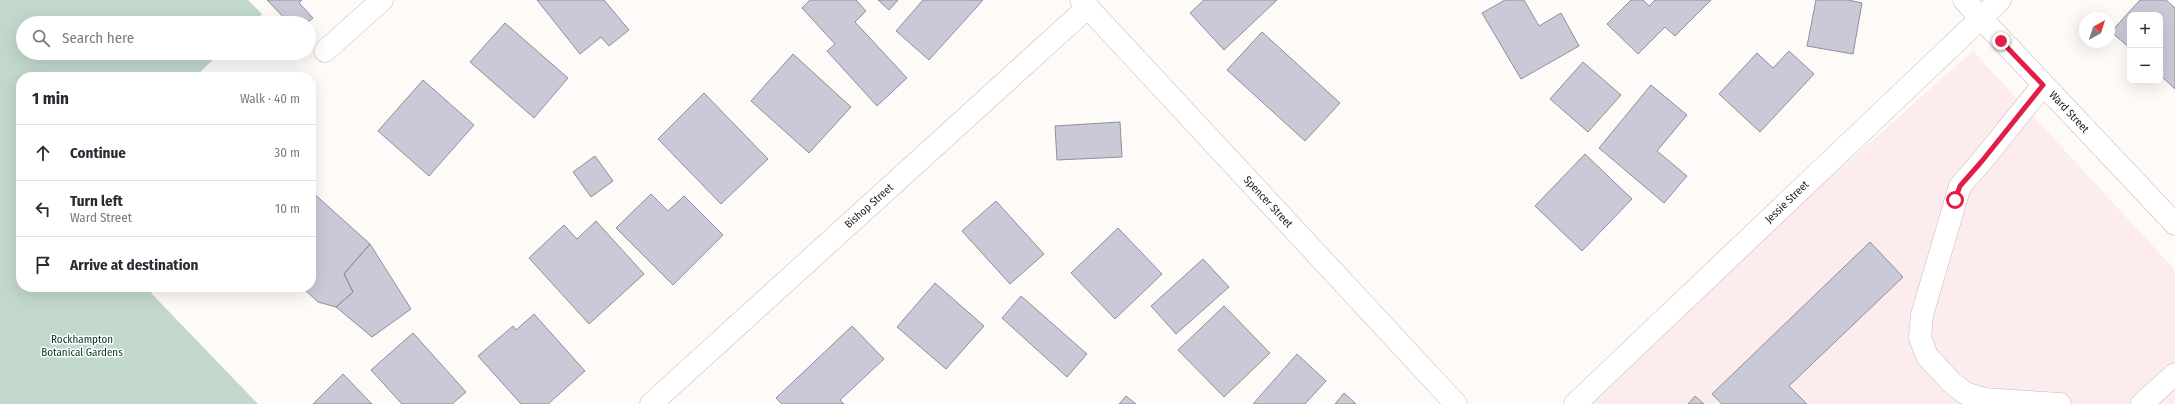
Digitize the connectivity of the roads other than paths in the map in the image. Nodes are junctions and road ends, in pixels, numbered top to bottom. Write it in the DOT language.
graph roads {
  1 [pos="382,0"];
  2 [pos="1964,0"];
  3 [pos="2000,0"];
  4 [pos="1084,4"];
  5 [pos="1980,19"];
  6 [pos="325,51"];
  7 [pos="2043,85"];
  8 [pos="2175,224"];
  9 [pos="2175,374"];
  10 [pos="651,404"];
  11 [pos="1456,404"];
  12 [pos="1574,404"];
  13 [pos="2060,404"];
  14 [pos="2142,404"];
  1 -- 6 [label="street"];
  2 -- 5 [label="street, Ward Street"];
  3 -- 5 [label="street, Jessie Street"];
  4 -- 10 [label="street, Bishop Street"];
  4 -- 11 [label="street, Spencer Street"];
  5 -- 7 [label="street, Ward Street"];
  5 -- 12 [label="street, Jessie Street"];
  7 -- 8 [label="street, Ward Street"];
  7 -- 13 [label="street"];
  9 -- 14 [label="street"];
}
